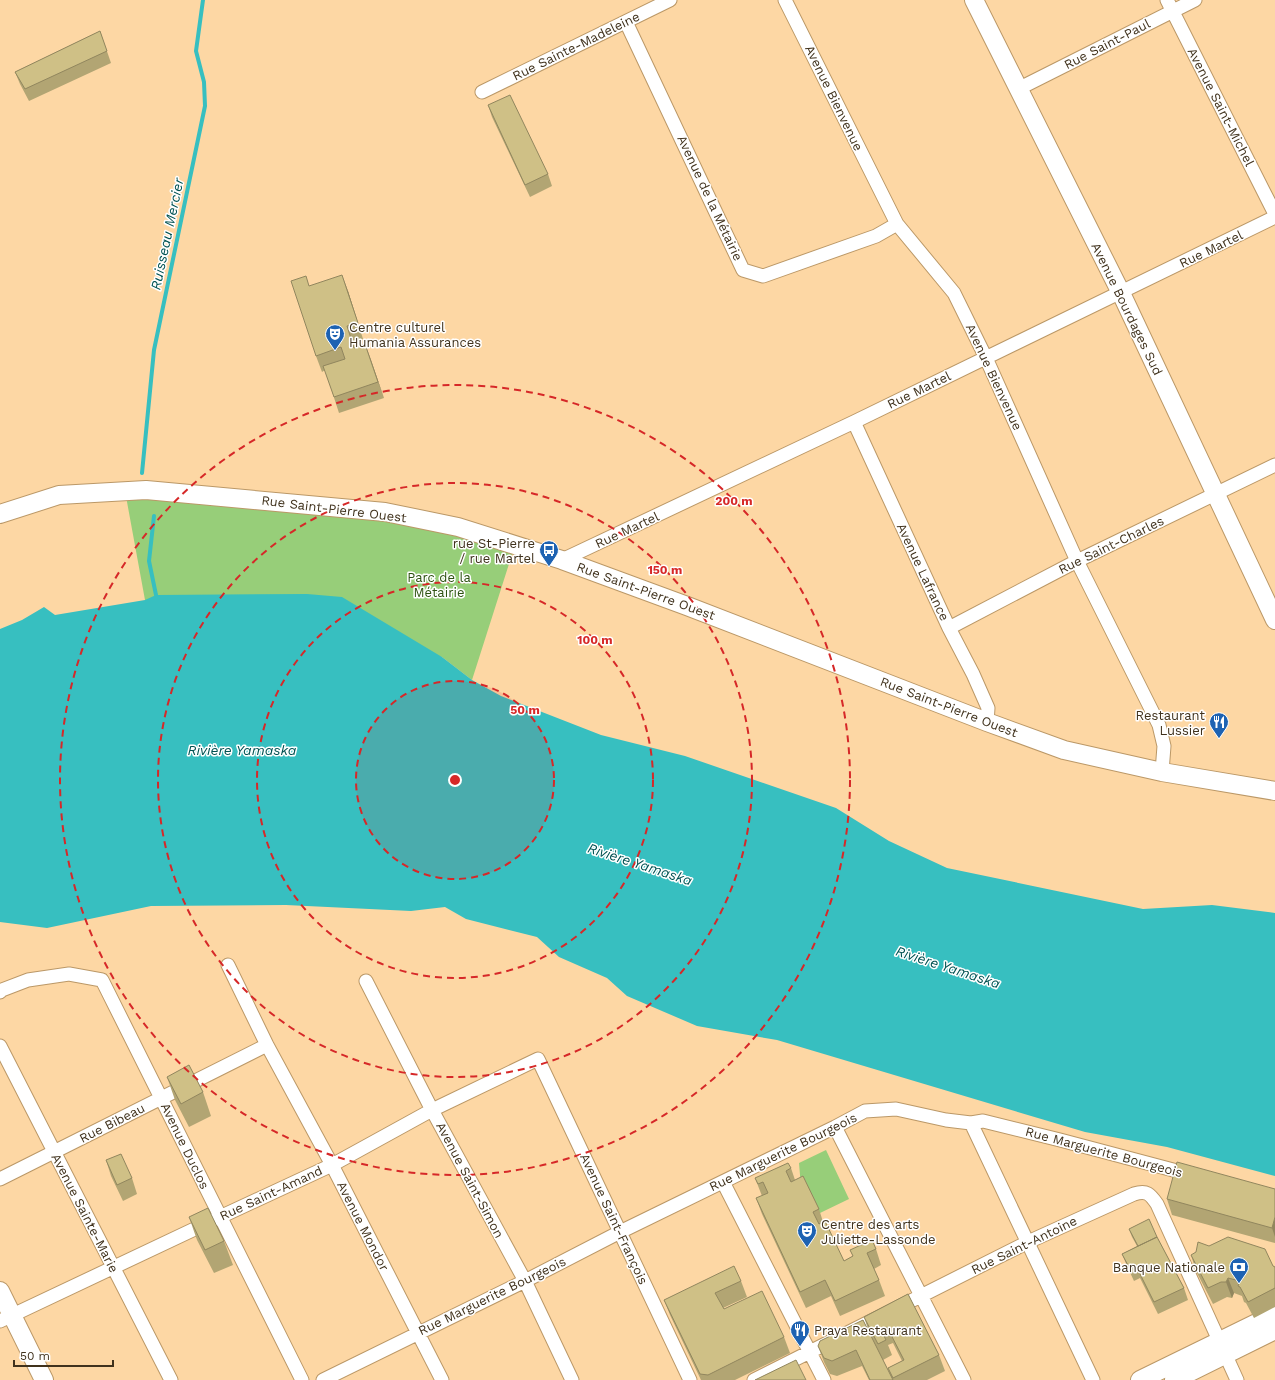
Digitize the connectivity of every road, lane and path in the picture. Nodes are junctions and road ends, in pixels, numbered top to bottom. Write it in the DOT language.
graph roads {
  1 [pos="670,0"];
  2 [pos="785,0"];
  3 [pos="974,0"];
  4 [pos="1195,0"];
  5 [pos="1170,6"];
  6 [pos="626,22"];
  7 [pos="1018,89"];
  8 [pos="482,92"];
  9 [pos="1275,216"];
  10 [pos="896,224"];
  11 [pos="1121,293"];
  12 [pos="986,358"];
  13 [pos="854,422"];
  14 [pos="1275,465"];
  15 [pos="1215,494"];
  16 [pos="0,514"];
  17 [pos="562,560"];
  18 [pos="1077,561"];
  19 [pos="1275,620"];
  20 [pos="949,628"];
  21 [pos="987,722"];
  22 [pos="1162,772"];
  23 [pos="1275,791"];
  24 [pos="228,965"];
  25 [pos="366,981"];
  26 [pos="0,992"];
  27 [pos="267,1045"];
  28 [pos="0,1046"];
  29 [pos="538,1059"];
  30 [pos="161,1098"];
  31 [pos="432,1110"];
  32 [pos="971,1123"];
  33 [pos="835,1127"];
  34 [pos="54,1152"];
  35 [pos="332,1165"];
  36 [pos="1202,1178"];
  37 [pos="0,1179"];
  38 [pos="723,1182"];
  39 [pos="220,1216"];
  40 [pos="620,1232"];
  41 [pos="1028,1242"];
  42 [pos="113,1267"];
  43 [pos="525,1281"];
  44 [pos="0,1291"];
  45 [pos="920,1296"];
  46 [pos="1275,1314"];
  47 [pos="6,1318"];
  48 [pos="1275,1330"];
  49 [pos="418,1332"];
  50 [pos="1223,1348"];
  51 [pos="810,1352"];
  52 [pos="44,1380"];
  53 [pos="171,1380"];
  54 [pos="302,1380"];
  55 [pos="323,1380"];
  56 [pos="442,1380"];
  57 [pos="572,1380"];
  58 [pos="690,1380"];
  59 [pos="754,1380"];
  60 [pos="824,1380"];
  61 [pos="964,1380"];
  62 [pos="1093,1380"];
  63 [pos="1140,1380"];
  64 [pos="1174,1380"];
  65 [pos="1237,1380"];
  1 -- 6 [label="street, Rue Sainte-Madeleine"];
  2 -- 10 [label="street, Avenue Bienvenue"];
  3 -- 7 [label="street, Avenue Bourdages Sud"];
  4 -- 5 [label="street, Rue Saint-Paul"];
  5 -- 7 [label="street, Rue Saint-Paul"];
  5 -- 9 [label="street, Avenue Saint-Michel"];
  6 -- 8 [label="street, Rue Sainte-Madeleine"];
  6 -- 10 [label="street, Avenue de la Métairie"];
  7 -- 11 [label="street, Avenue Bourdages Sud"];
  9 -- 11 [label="street, Rue Martel"];
  10 -- 12 [label="street, Avenue Bienvenue"];
  11 -- 12 [label="street, Rue Martel"];
  11 -- 15 [label="street, Avenue Bourdages Sud"];
  12 -- 13 [label="street, Rue Martel"];
  12 -- 18 [label="street, Avenue Bienvenue"];
  13 -- 17 [label="street, Rue Martel"];
  13 -- 20 [label="street, Avenue Lafrance"];
  14 -- 15 [label="street, Rue Saint-Charles"];
  15 -- 18 [label="street, Rue Saint-Charles"];
  15 -- 19 [label="street, Avenue Bourdages Sud"];
  16 -- 17 [label="street, Rue Saint-Pierre Ouest"];
  17 -- 21 [label="street, Rue Saint-Pierre Ouest"];
  18 -- 20 [label="street, Rue Saint-Charles"];
  18 -- 22 [label="street, Avenue Bienvenue"];
  20 -- 21 [label="street, Avenue Lafrance"];
  21 -- 22 [label="street, Rue Saint-Pierre Ouest"];
  22 -- 23 [label="street, Rue Saint-Pierre Ouest"];
  24 -- 27 [label="street, Avenue Mondor"];
  25 -- 31 [label="street, Avenue Saint-Simon"];
  26 -- 30 [label="street, Avenue Duclos"];
  27 -- 30 [label="street, Rue Bibeau"];
  27 -- 35 [label="street, Avenue Mondor"];
  28 -- 34 [label="street, Avenue Sainte-Marie"];
  29 -- 31 [label="street, Rue Saint-Amand"];
  29 -- 40 [label="street, Avenue Saint-François"];
  30 -- 34 [label="street, Rue Bibeau"];
  30 -- 39 [label="street, Avenue Duclos"];
  31 -- 35 [label="street, Rue Saint-Amand"];
  31 -- 43 [label="street, Avenue Saint-Simon"];
  32 -- 33 [label="street, Rue Marguerite Bourgeois"];
  32 -- 36 [label="street, Rue Marguerite Bourgeois"];
  32 -- 41 [label="street"];
  33 -- 38 [label="street, Rue Marguerite Bourgeois"];
  33 -- 45 [label="street"];
  34 -- 37 [label="street, Rue Bibeau"];
  34 -- 42 [label="street, Avenue Sainte-Marie"];
  35 -- 39 [label="street, Rue Saint-Amand"];
  35 -- 49 [label="street, Avenue Mondor"];
  38 -- 40 [label="street, Rue Marguerite Bourgeois"];
  38 -- 51 [label="street"];
  39 -- 42 [label="street, Rue Saint-Amand"];
  39 -- 54 [label="street, Avenue Duclos"];
  40 -- 43 [label="street, Rue Marguerite Bourgeois"];
  40 -- 58 [label="street, Avenue Saint-François"];
  41 -- 45 [label="street, Rue Saint-Antoine"];
  41 -- 50 [label="street, Rue Saint-Antoine"];
  41 -- 62 [label="street"];
  42 -- 47 [label="street, Rue Saint-Amand"];
  42 -- 53 [label="street, Avenue Sainte-Marie"];
  43 -- 49 [label="street, Rue Marguerite Bourgeois"];
  43 -- 57 [label="street, Avenue Saint-Simon"];
  44 -- 47 [label="street"];
  45 -- 51 [label="street, Rue Saint-Antoine"];
  45 -- 61 [label="street"];
  46 -- 50 [label="street"];
  47 -- 52 [label="street"];
  48 -- 50 [label="street"];
  49 -- 55 [label="street, Rue Marguerite Bourgeois"];
  49 -- 56 [label="street, Avenue Mondor"];
  50 -- 63 [label="street"];
  50 -- 64 [label="street"];
  50 -- 65 [label="street"];
  51 -- 59 [label="street, Rue Saint-Antoine"];
  51 -- 60 [label="street"];
}
